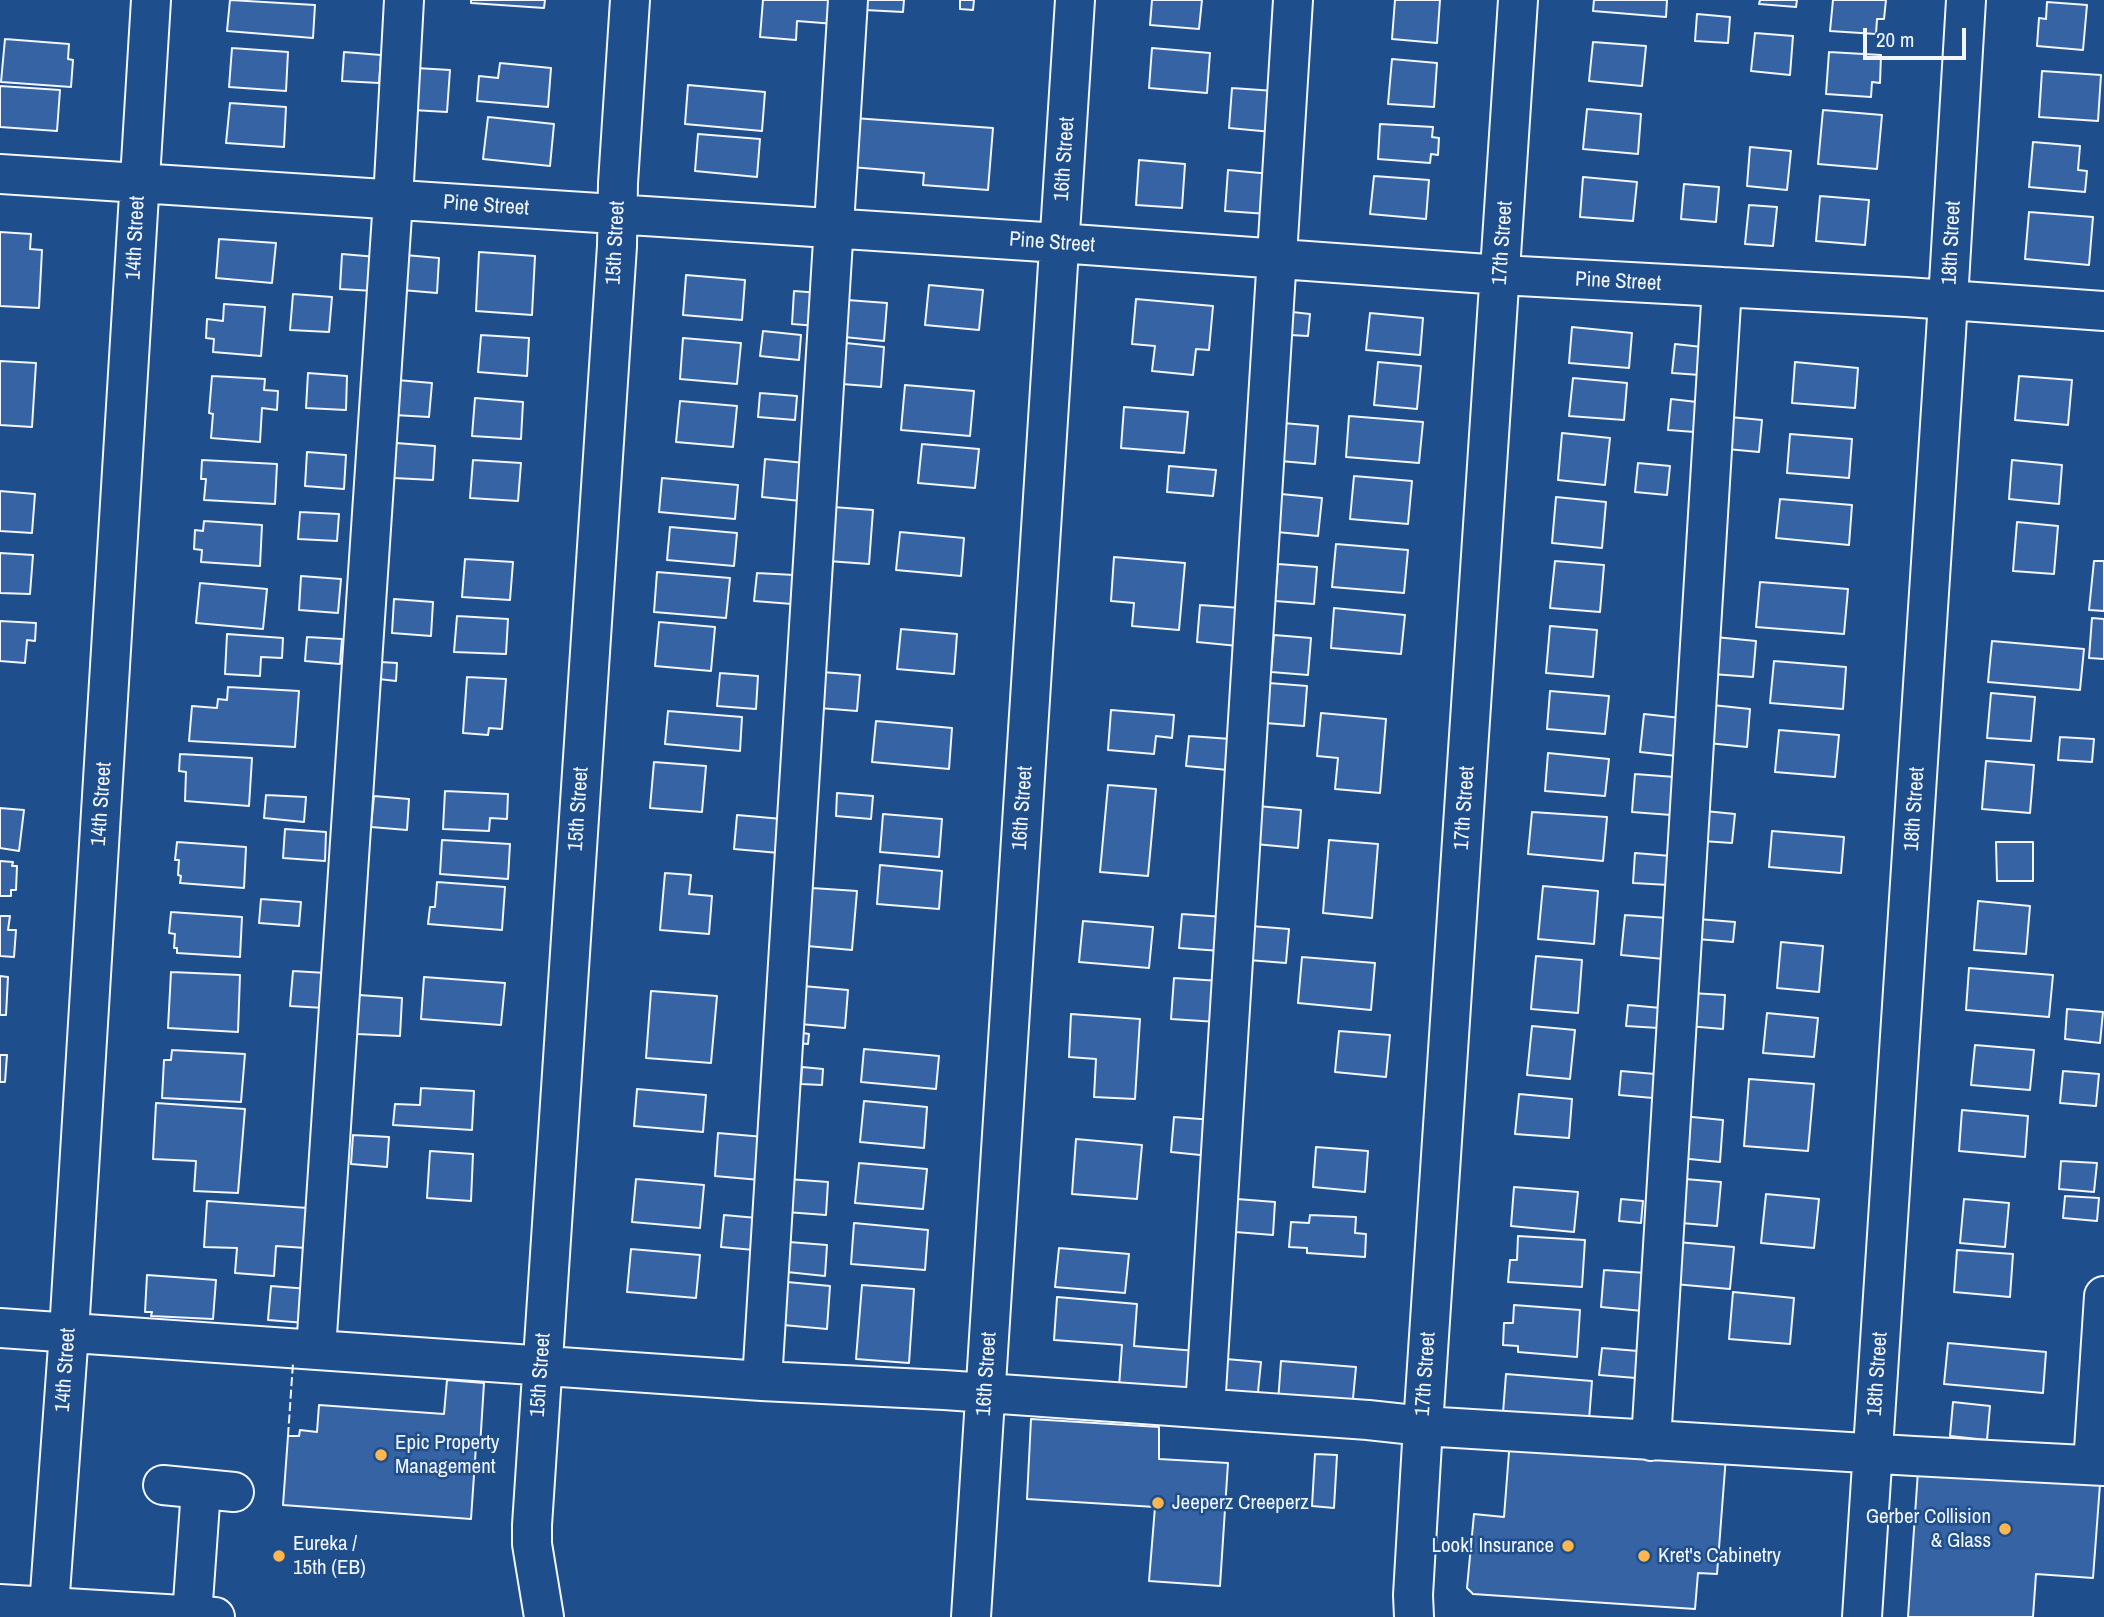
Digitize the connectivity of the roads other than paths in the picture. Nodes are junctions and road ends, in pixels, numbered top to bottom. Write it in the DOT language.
graph roads {
  1 [pos="151,0"];
  2 [pos="404,0"];
  3 [pos="630,0"];
  4 [pos="848,0"];
  5 [pos="1075,0"];
  6 [pos="1293,0"];
  7 [pos="1518,0"];
  8 [pos="1966,0"];
  9 [pos="0,174"];
  10 [pos="139,184"];
  11 [pos="393,200"];
  12 [pos="619,214"];
  13 [pos="832,228"];
  14 [pos="1059,243"];
  15 [pos="1276,259"];
  16 [pos="1501,275"];
  17 [pos="1722,287"];
  18 [pos="1949,300"];
  19 [pos="2104,310"];
  20 [pos="2104,1296"];
  21 [pos="0,1328"];
  22 [pos="69,1332"];
  23 [pos="316,1350"];
  24 [pos="174,1363"];
  25 [pos="542,1366"];
  26 [pos="244,1368"];
  27 [pos="762,1381"];
  28 [pos="986,1393"];
  29 [pos="1205,1408"];
  30 [pos="1423,1426"];
  31 [pos="1651,1441"];
  32 [pos="1873,1453"];
  33 [pos="2098,1465"];
  34 [pos="163,1485"];
  35 [pos="0,1604"];
  36 [pos="49,1607"];
  37 [pos="203,1616"];
  38 [pos="544,1617"];
  39 [pos="971,1617"];
  40 [pos="1414,1617"];
  41 [pos="1862,1617"];
  1 -- 10 [label="street, 14th Street"];
  2 -- 11 [label="street"];
  3 -- 12 [label="street, 15th Street"];
  4 -- 13 [label="street"];
  5 -- 14 [label="street, 16th Street"];
  6 -- 15 [label="street"];
  7 -- 16 [label="street, 17th Street"];
  8 -- 18 [label="street, 18th Street"];
  9 -- 10 [label="street, Pine Street"];
  10 -- 11 [label="street, Pine Street"];
  10 -- 22 [label="street, 14th Street"];
  11 -- 12 [label="street, Pine Street"];
  11 -- 23 [label="street"];
  12 -- 13 [label="street, Pine Street"];
  12 -- 25 [label="street, 15th Street"];
  13 -- 14 [label="street, Pine Street"];
  13 -- 27 [label="street"];
  14 -- 15 [label="street, Pine Street"];
  14 -- 28 [label="street, 16th Street"];
  15 -- 16 [label="street, Pine Street"];
  15 -- 29 [label="street"];
  16 -- 17 [label="street, Pine Street"];
  16 -- 30 [label="street, 17th Street"];
  17 -- 18 [label="street, Pine Street"];
  17 -- 31 [label="street"];
  18 -- 19 [label="street, Pine Street"];
  18 -- 32 [label="street, 18th Street"];
  20 -- 33 [label="street"];
  21 -- 22 [label="street"];
  22 -- 23 [label="street"];
  22 -- 36 [label="street, 14th Street"];
  23 -- 25 [label="street"];
  24 -- 26 [label="street"];
  25 -- 27 [label="street"];
  25 -- 38 [label="street, 15th Street"];
  27 -- 28 [label="street"];
  28 -- 29 [label="street"];
  28 -- 39 [label="street, 16th Street"];
  29 -- 30 [label="street"];
  30 -- 31 [label="street"];
  30 -- 40 [label="street, 17th Street"];
  31 -- 32 [label="street"];
  32 -- 33 [label="street"];
  32 -- 41 [label="street, 18th Street"];
  34 -- 37 [label="street"];
  35 -- 36 [label="street"];
  36 -- 37 [label="street"];
}
